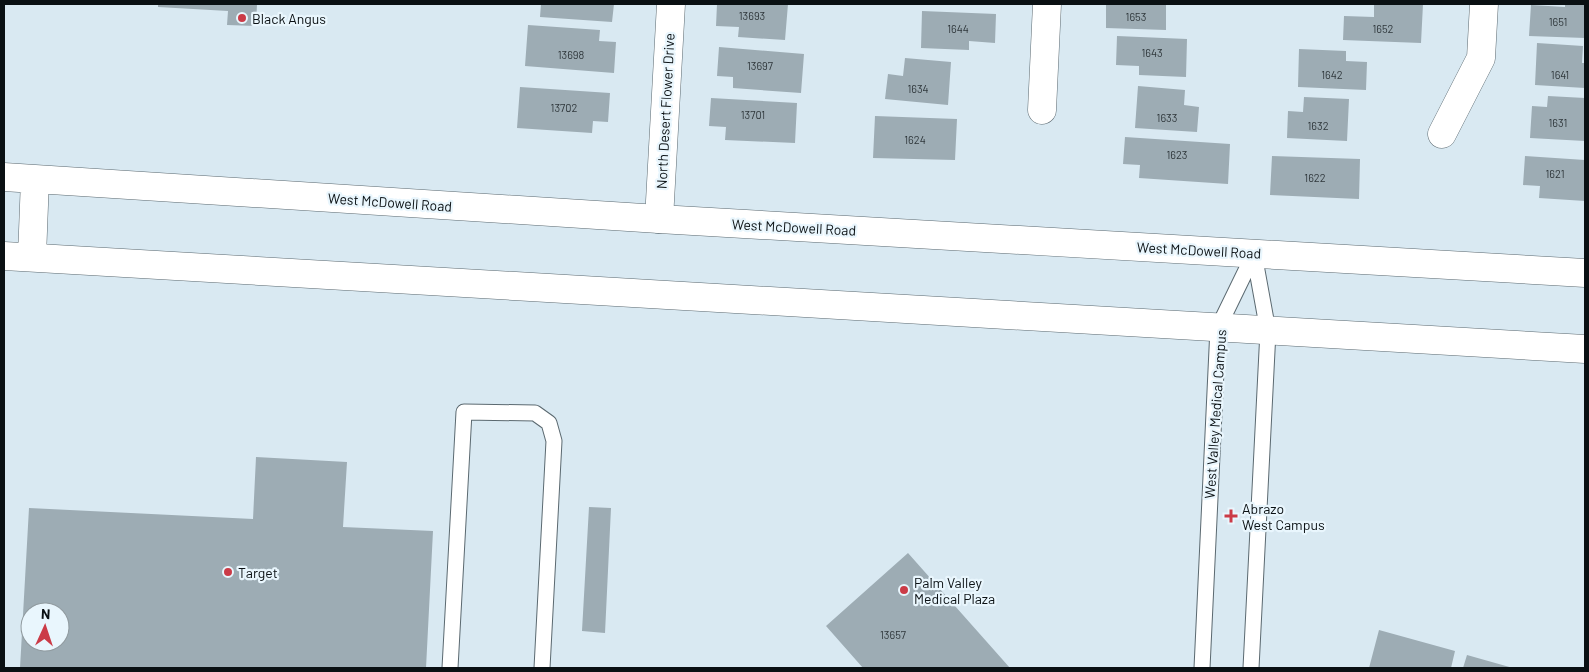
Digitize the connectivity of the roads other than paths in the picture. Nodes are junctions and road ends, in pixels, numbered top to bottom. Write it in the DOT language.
graph roads {
  1 [pos="671,4"];
  2 [pos="1047,4"];
  3 [pos="1484,4"];
  4 [pos="1042,110"];
  5 [pos="1442,134"];
  6 [pos="4,177"];
  7 [pos="35,179"];
  8 [pos="659,219"];
  9 [pos="1254,254"];
  10 [pos="4,256"];
  11 [pos="32,257"];
  12 [pos="1585,273"];
  13 [pos="1218,328"];
  14 [pos="1268,331"];
  15 [pos="1585,349"];
  16 [pos="450,668"];
  17 [pos="542,668"];
  18 [pos="1202,668"];
  19 [pos="1251,668"];
  1 -- 8 [label="main road, North Desert Flower Drive"];
  2 -- 4 [label="main road"];
  3 -- 5 [label="main road"];
  6 -- 7 [label="main road, West McDowell Road"];
  7 -- 8 [label="main road, West McDowell Road"];
  7 -- 11 [label="main road"];
  8 -- 9 [label="main road, West McDowell Road"];
  9 -- 12 [label="main road, West McDowell Road"];
  9 -- 13 [label="lane, West Valley Medical Campus"];
  9 -- 14 [label="lane"];
  10 -- 11 [label="main road"];
  11 -- 13 [label="main road"];
  13 -- 14 [label="main road"];
  13 -- 18 [label="lane, West Valley Medical Campus"];
  14 -- 15 [label="main road"];
  14 -- 19 [label="lane"];
  16 -- 17 [label="lane"];
}
